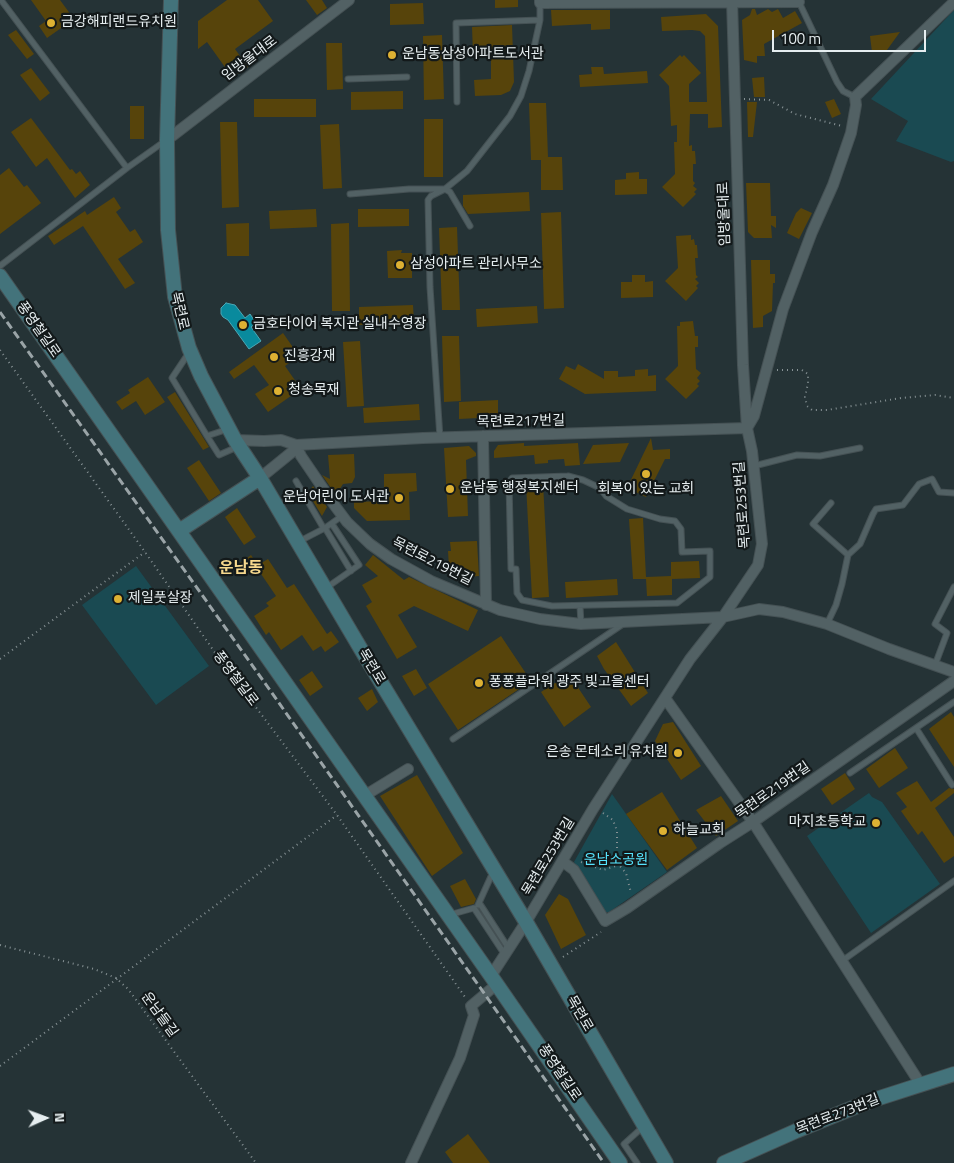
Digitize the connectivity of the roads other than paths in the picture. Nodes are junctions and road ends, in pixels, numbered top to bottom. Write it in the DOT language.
graph roads {
  1 [pos="1,0"];
  2 [pos="171,0"];
  3 [pos="349,0"];
  4 [pos="732,1"];
  5 [pos="799,1"];
  6 [pos="540,2"];
  7 [pos="954,2"];
  8 [pos="540,20"];
  9 [pos="407,77"];
  10 [pos="348,79"];
  11 [pos="855,97"];
  12 [pos="457,102"];
  13 [pos="168,140"];
  14 [pos="127,168"];
  15 [pos="445,189"];
  16 [pos="350,194"];
  17 [pos="470,226"];
  18 [pos="0,266"];
  19 [pos="0,276"];
  20 [pos="190,351"];
  21 [pos="747,428"];
  22 [pos="207,436"];
  23 [pos="483,436"];
  24 [pos="235,438"];
  25 [pos="440,438"];
  26 [pos="296,445"];
  27 [pos="860,448"];
  28 [pos="754,466"];
  29 [pos="260,478"];
  30 [pos="296,481"];
  31 [pos="954,493"];
  32 [pos="831,503"];
  33 [pos="342,516"];
  34 [pos="332,524"];
  35 [pos="324,529"];
  36 [pos="179,531"];
  37 [pos="297,542"];
  38 [pos="848,555"];
  39 [pos="351,571"];
  40 [pos="954,587"];
  41 [pos="325,589"];
  42 [pos="486,605"];
  43 [pos="580,606"];
  44 [pos="723,617"];
  45 [pos="626,622"];
  46 [pos="581,624"];
  47 [pos="827,624"];
  48 [pos="935,665"];
  49 [pos="954,672"];
  50 [pos="954,681"];
  51 [pos="665,698"];
  52 [pos="954,702"];
  53 [pos="916,728"];
  54 [pos="453,739"];
  55 [pos="408,769"];
  56 [pos="850,773"];
  57 [pos="952,785"];
  58 [pos="364,796"];
  59 [pos="753,822"];
  60 [pos="562,861"];
  61 [pos="494,869"];
  62 [pos="954,881"];
  63 [pos="480,904"];
  64 [pos="474,908"];
  65 [pos="449,916"];
  66 [pos="526,922"];
  67 [pos="507,952"];
  68 [pos="842,961"];
  69 [pos="494,980"];
  70 [pos="954,1074"];
  71 [pos="921,1085"];
  72 [pos="644,1126"];
  73 [pos="411,1163"];
  74 [pos="620,1163"];
  75 [pos="637,1163"];
  76 [pos="666,1163"];
  77 [pos="724,1163"];
  1 -- 14 [label="lane"];
  2 -- 13 [label="street, 목련로"];
  3 -- 13 [label="street, 임방울대로"];
  4 -- 5 [label="street"];
  4 -- 6 [label="street"];
  4 -- 21 [label="street, 임방울대로"];
  5 -- 11 [label="lane"];
  6 -- 8 [label="lane"];
  7 -- 11 [label="street"];
  8 -- 12 [label="lane"];
  8 -- 15 [label="lane"];
  9 -- 10 [label="lane"];
  11 -- 21 [label="street"];
  13 -- 14 [label="lane"];
  13 -- 20 [label="street, 목련로"];
  14 -- 18 [label="lane"];
  15 -- 16 [label="lane"];
  15 -- 17 [label="lane"];
  15 -- 25 [label="lane"];
  19 -- 36 [label="street, 풍영철길로"];
  20 -- 22 [label="lane"];
  20 -- 24 [label="street, 목련로"];
  21 -- 23 [label="street, 목련로217번길"];
  21 -- 28 [label="street, 목련로253번길"];
  22 -- 24 [label="lane"];
  22 -- 24 [label="lane"];
  23 -- 25 [label="street, 목련로217번길"];
  23 -- 42 [label="street, 목련로219번길"];
  24 -- 26 [label="street, 목련로217번길"];
  24 -- 29 [label="street, 목련로"];
  25 -- 26 [label="street, 목련로217번길"];
  26 -- 29 [label="street"];
  26 -- 33 [label="street, 목련로219번길"];
  27 -- 28 [label="lane"];
  28 -- 44 [label="street, 목련로253번길"];
  29 -- 36 [label="street"];
  29 -- 37 [label="street, 목련로"];
  30 -- 35 [label="lane"];
  31 -- 38 [label="lane"];
  32 -- 38 [label="lane"];
  33 -- 34 [label="lane"];
  33 -- 42 [label="street, 목련로219번길"];
  34 -- 35 [label="lane"];
  34 -- 39 [label="lane"];
  35 -- 37 [label="lane"];
  35 -- 39 [label="lane"];
  36 -- 58 [label="street, 풍영철길로"];
  37 -- 41 [label="street, 목련로"];
  38 -- 47 [label="lane"];
  39 -- 41 [label="lane"];
  40 -- 48 [label="lane"];
  41 -- 61 [label="street, 목련로"];
  42 -- 46 [label="street, 목련로219번길"];
  43 -- 43 [label="lane"];
  43 -- 46 [label="lane"];
  44 -- 45 [label="street, 목련로219번길"];
  44 -- 47 [label="street, 목련로219번길"];
  44 -- 51 [label="street, 목련로253번길"];
  45 -- 46 [label="street, 목련로219번길"];
  45 -- 54 [label="lane"];
  47 -- 48 [label="street, 목련로219번길"];
  48 -- 49 [label="street, 목련로219번길"];
  50 -- 59 [label="street, 목련로219번길"];
  51 -- 59 [label="street"];
  51 -- 60 [label="street, 목련로253번길"];
  52 -- 53 [label="lane"];
  53 -- 56 [label="lane"];
  53 -- 57 [label="lane"];
  55 -- 58 [label="street"];
  58 -- 65 [label="street, 풍영철길로"];
  59 -- 60 [label="street, 목련로219번길"];
  59 -- 68 [label="street"];
  60 -- 66 [label="street, 목련로253번길"];
  61 -- 63 [label="lane"];
  61 -- 66 [label="street, 목련로"];
  62 -- 68 [label="lane"];
  63 -- 64 [label="lane"];
  63 -- 67 [label="lane"];
  64 -- 65 [label="lane"];
  64 -- 67 [label="lane"];
  65 -- 69 [label="street, 풍영철길로"];
  66 -- 67 [label="street, 목련로253번길"];
  66 -- 72 [label="street, 목련로"];
  67 -- 69 [label="street, 목련로253번길"];
  68 -- 71 [label="street"];
  69 -- 73 [label="street"];
  69 -- 74 [label="street, 풍영철길로"];
  70 -- 71 [label="street, 목련로273번길"];
  71 -- 77 [label="street, 목련로273번길"];
  72 -- 75 [label="lane"];
  72 -- 76 [label="street, 목련로"];
}
